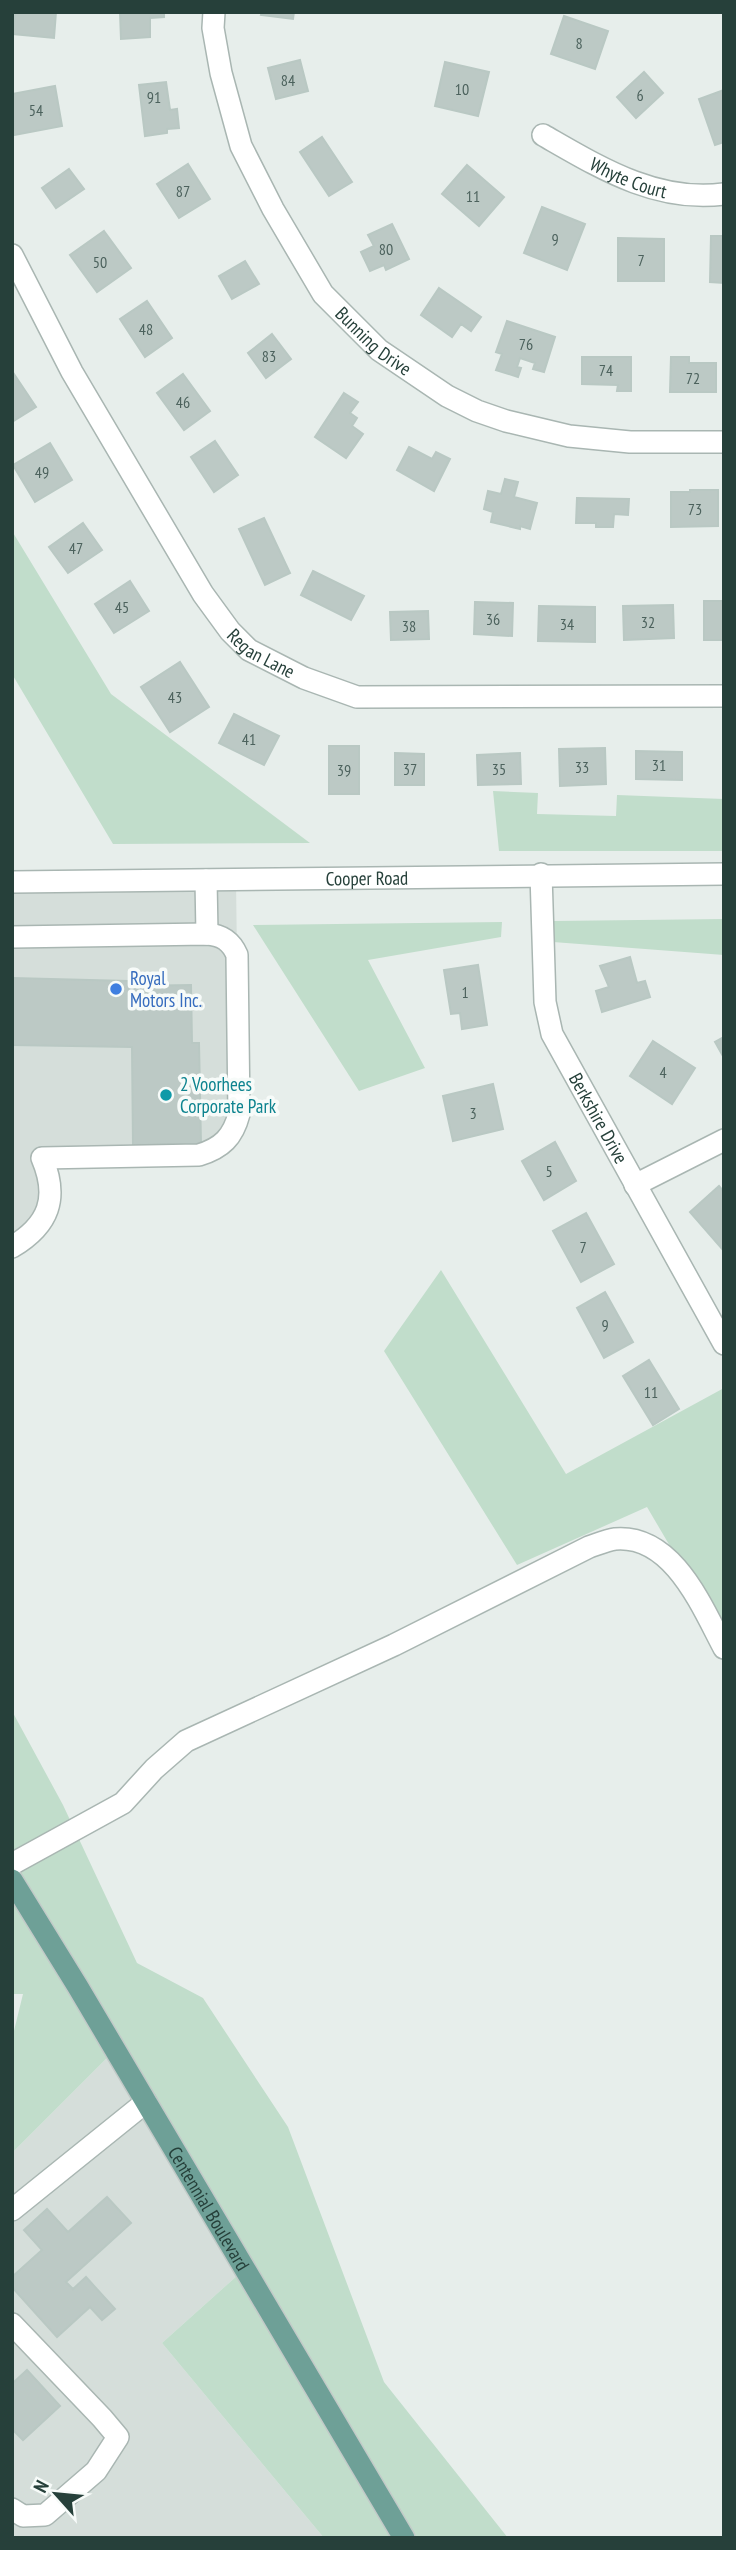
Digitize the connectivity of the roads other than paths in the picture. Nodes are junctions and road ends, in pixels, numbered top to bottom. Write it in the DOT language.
graph roads {
  1 [pos="214,12"];
  2 [pos="543,135"];
  3 [pos="724,194"];
  4 [pos="12,255"];
  5 [pos="724,442"];
  6 [pos="724,696"];
  7 [pos="541,874"];
  8 [pos="724,874"];
  9 [pos="206,880"];
  10 [pos="12,882"];
  11 [pos="207,934"];
  12 [pos="12,937"];
  13 [pos="724,1140"];
  14 [pos="635,1185"];
  15 [pos="12,1247"];
  16 [pos="724,1344"];
  17 [pos="724,1648"];
  18 [pos="12,1864"];
  19 [pos="12,1880"];
  20 [pos="146,2102"];
  21 [pos="12,2210"];
  22 [pos="12,2324"];
  23 [pos="12,2509"];
  24 [pos="404,2538"];
  1 -- 5 [label="street, Bunning Drive"];
  2 -- 3 [label="street, Whyte Court"];
  4 -- 6 [label="street, Regan Lane"];
  7 -- 8 [label="street, Cooper Road"];
  7 -- 9 [label="street, Cooper Road"];
  7 -- 14 [label="street, Berkshire Drive"];
  9 -- 10 [label="street, Cooper Road"];
  9 -- 11 [label="street"];
  11 -- 12 [label="street"];
  11 -- 15 [label="street"];
  13 -- 14 [label="street"];
  14 -- 16 [label="street, Berkshire Drive"];
  17 -- 18 [label="street"];
  19 -- 20 [label="main road, Centennial Boulevard"];
  20 -- 21 [label="street"];
  20 -- 24 [label="main road, Centennial Boulevard"];
  22 -- 23 [label="street"];
}
